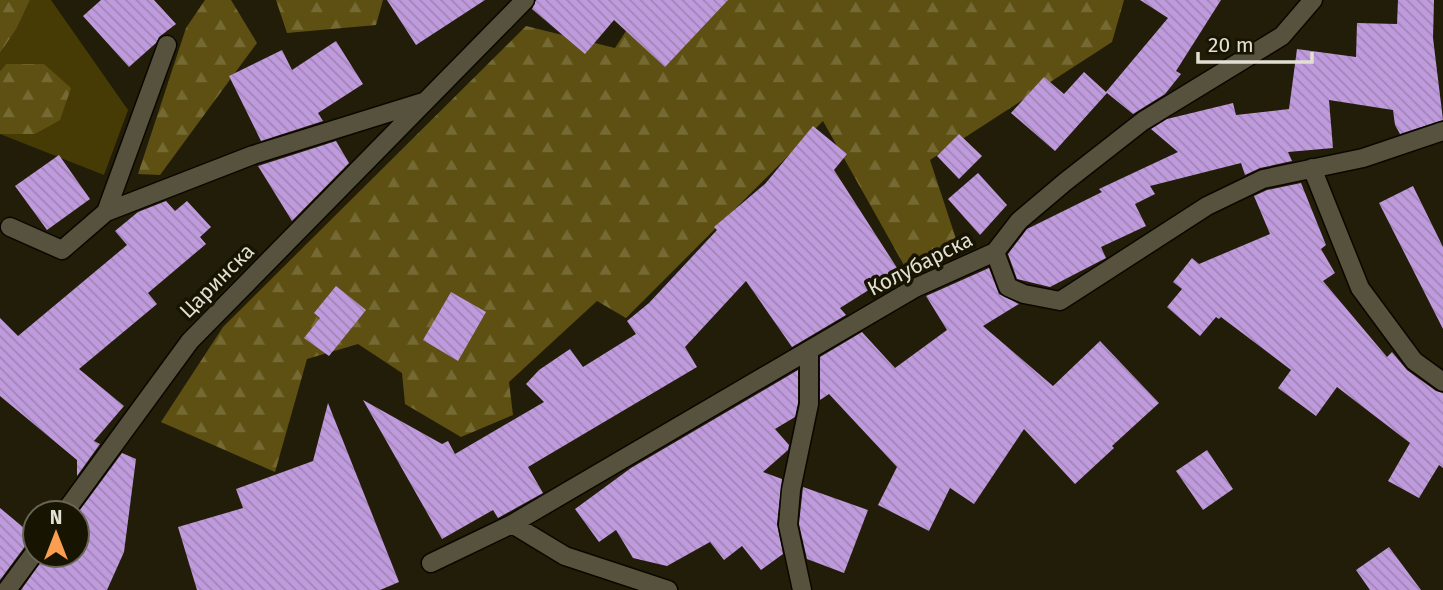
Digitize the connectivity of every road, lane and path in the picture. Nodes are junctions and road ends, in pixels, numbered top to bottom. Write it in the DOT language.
graph roads {
  1 [pos="525,0"];
  2 [pos="1313,0"];
  3 [pos="167,45"];
  4 [pos="426,101"];
  5 [pos="1443,131"];
  6 [pos="1312,168"];
  7 [pos="106,212"];
  8 [pos="10,227"];
  9 [pos="995,253"];
  10 [pos="808,352"];
  11 [pos="1443,382"];
  12 [pos="74,499"];
  13 [pos="512,524"];
  14 [pos="431,563"];
  15 [pos="22,569"];
  16 [pos="7,590"];
  17 [pos="668,590"];
  18 [pos="802,590"];
  1 -- 4 [label="street, Царинска"];
  2 -- 9 [label="street, Колубарска"];
  3 -- 7 [label="street, Царинска"];
  4 -- 7 [label="street, Царинска"];
  4 -- 12 [label="street, Царинска"];
  5 -- 6 [label="street"];
  6 -- 9 [label="street"];
  6 -- 11 [label="street"];
  7 -- 8 [label="street, Царинска"];
  9 -- 10 [label="street, Колубарска"];
  10 -- 13 [label="street, Колубарска"];
  10 -- 18 [label="street"];
  13 -- 14 [label="street, Колубарска"];
  13 -- 17 [label="street"];
  15 -- 16 [label="street"];
}
